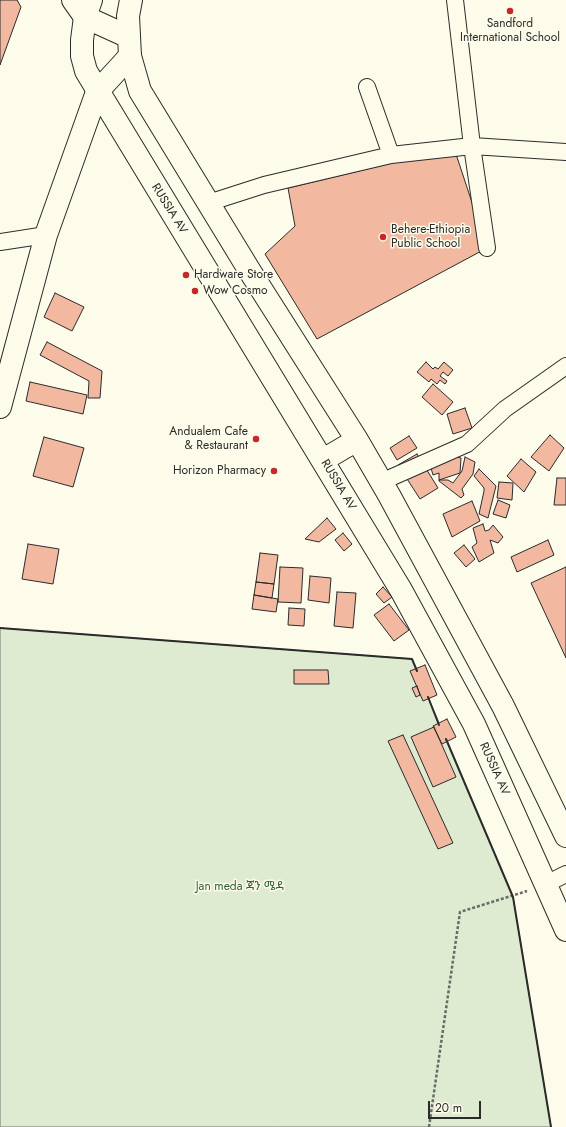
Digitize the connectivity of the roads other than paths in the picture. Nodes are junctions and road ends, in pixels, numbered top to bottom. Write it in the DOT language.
graph roads {
  1 [pos="131,0"];
  2 [pos="455,0"];
  3 [pos="83,6"];
  4 [pos="129,46"];
  5 [pos="367,87"];
  6 [pos="97,92"];
  7 [pos="472,146"];
  8 [pos="566,152"];
  9 [pos="391,155"];
  10 [pos="208,203"];
  11 [pos="46,235"];
  12 [pos="0,242"];
  13 [pos="487,248"];
  14 [pos="566,366"];
  15 [pos="0,407"];
  16 [pos="357,440"];
  17 [pos="323,460"];
  18 [pos="381,482"];
  19 [pos="566,836"];
  20 [pos="566,874"];
  21 [pos="546,884"];
  22 [pos="566,930"];
  1 -- 4 [label="main road"];
  2 -- 7 [label="street"];
  3 -- 4 [label="main road"];
  3 -- 6 [label="main road, RUSSIA AV"];
  4 -- 6 [label="main road"];
  4 -- 10 [label="main road"];
  5 -- 9 [label="street"];
  6 -- 11 [label="main road"];
  6 -- 17 [label="main road, RUSSIA AV"];
  7 -- 8 [label="street"];
  7 -- 9 [label="street"];
  7 -- 13 [label="street"];
  9 -- 10 [label="street"];
  10 -- 16 [label="main road"];
  11 -- 12 [label="street"];
  11 -- 15 [label="main road"];
  14 -- 18 [label="street"];
  16 -- 17 [label="main road"];
  16 -- 18 [label="main road"];
  17 -- 21 [label="main road, RUSSIA AV"];
  18 -- 19 [label="main road"];
  20 -- 21 [label="street"];
  21 -- 22 [label="main road, RUSSIA AV"];
}
